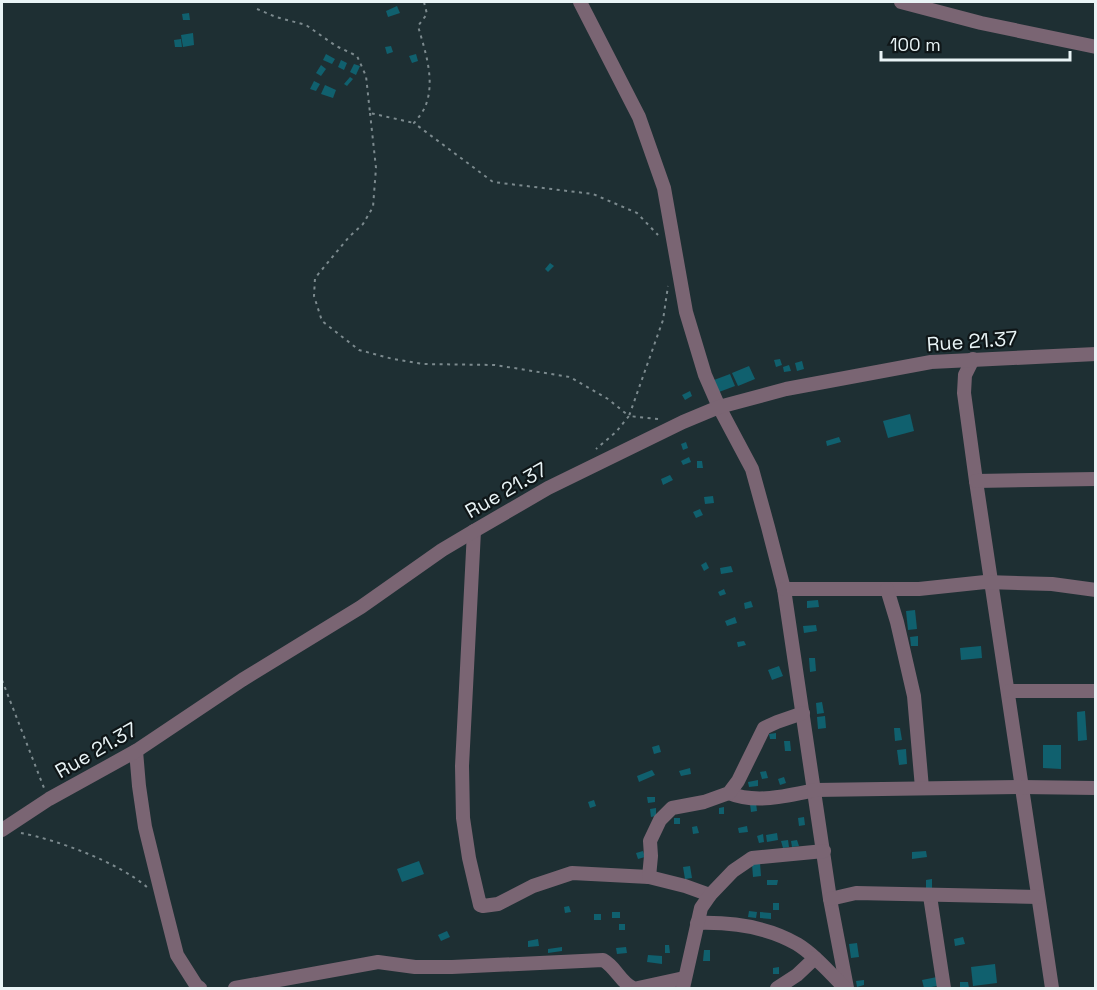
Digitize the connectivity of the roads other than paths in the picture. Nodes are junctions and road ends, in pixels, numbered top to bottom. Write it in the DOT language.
graph roads {
  1 [pos="580,2"];
  2 [pos="900,2"];
  3 [pos="1095,47"];
  4 [pos="1095,354"];
  5 [pos="974,359"];
  6 [pos="719,407"];
  7 [pos="1095,479"];
  8 [pos="976,481"];
  9 [pos="474,531"];
  10 [pos="992,582"];
  11 [pos="784,589"];
  12 [pos="887,589"];
  13 [pos="1095,590"];
  14 [pos="1095,691"];
  15 [pos="1009,692"];
  16 [pos="803,713"];
  17 [pos="136,751"];
  18 [pos="1021,787"];
  19 [pos="922,788"];
  20 [pos="1095,788"];
  21 [pos="814,790"];
  22 [pos="729,793"];
  23 [pos="2,830"];
  24 [pos="824,851"];
  25 [pos="649,877"];
  26 [pos="710,895"];
  27 [pos="930,896"];
  28 [pos="1038,897"];
  29 [pos="830,899"];
  30 [pos="697,923"];
  31 [pos="815,958"];
  32 [pos="683,983"];
  33 [pos="200,988"];
  34 [pos="235,988"];
  35 [pos="636,988"];
  36 [pos="777,988"];
  37 [pos="846,988"];
  38 [pos="944,988"];
  39 [pos="1052,988"];
  1 -- 6 [label="street"];
  2 -- 3 [label="street"];
  4 -- 5 [label="street, Rue 21.37"];
  5 -- 6 [label="street, Rue 21.37"];
  5 -- 8 [label="street"];
  6 -- 9 [label="street, Rue 21.37"];
  6 -- 11 [label="street"];
  7 -- 8 [label="street"];
  8 -- 10 [label="street"];
  9 -- 17 [label="street, Rue 21.37"];
  9 -- 25 [label="street"];
  10 -- 12 [label="street"];
  10 -- 13 [label="street"];
  10 -- 15 [label="street"];
  11 -- 12 [label="street"];
  11 -- 16 [label="street"];
  12 -- 19 [label="street"];
  14 -- 15 [label="street"];
  15 -- 18 [label="street"];
  16 -- 21 [label="street"];
  16 -- 22 [label="street"];
  17 -- 23 [label="street, Rue 21.37"];
  17 -- 33 [label="street"];
  18 -- 19 [label="street"];
  18 -- 20 [label="street"];
  18 -- 28 [label="street"];
  19 -- 21 [label="street"];
  21 -- 22 [label="street"];
  21 -- 24 [label="street"];
  22 -- 25 [label="street"];
  24 -- 26 [label="street"];
  24 -- 29 [label="street"];
  25 -- 26 [label="street"];
  26 -- 30 [label="street"];
  27 -- 28 [label="street"];
  27 -- 29 [label="street"];
  27 -- 38 [label="street"];
  28 -- 39 [label="street"];
  29 -- 37 [label="street"];
  30 -- 31 [label="street"];
  30 -- 32 [label="street"];
  31 -- 36 [label="street"];
  31 -- 37 [label="street"];
  32 -- 35 [label="street"];
  34 -- 35 [label="street"];
}
